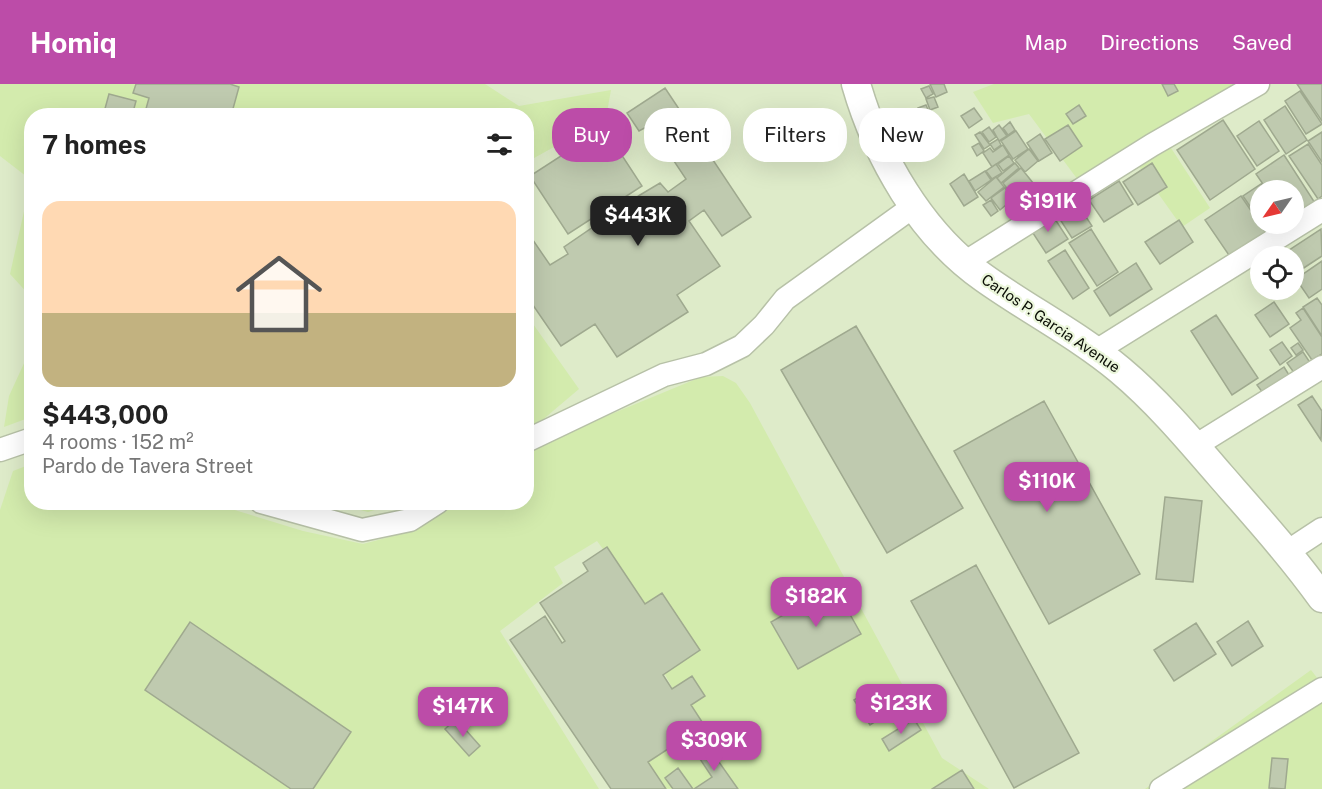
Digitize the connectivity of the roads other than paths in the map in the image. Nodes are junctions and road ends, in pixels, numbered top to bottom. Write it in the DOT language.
graph roads {
  1 [pos="856,84"];
  2 [pos="1258,84"];
  3 [pos="914,206"];
  4 [pos="1322,210"];
  5 [pos="964,263"];
  6 [pos="1096,351"];
  7 [pos="1322,367"];
  8 [pos="534,437"];
  9 [pos="24,442"];
  10 [pos="1195,446"];
  11 [pos="0,450"];
  12 [pos="289,510"];
  13 [pos="426,510"];
  14 [pos="1322,529"];
  15 [pos="1287,552"];
  16 [pos="1322,598"];
  17 [pos="1322,689"];
  18 [pos="1161,789"];
  1 -- 3 [label="main road, Carlos P. Garcia Avenue"];
  2 -- 5 [label="street"];
  3 -- 5 [label="main road, Carlos P. Garcia Avenue"];
  3 -- 8 [label="street"];
  4 -- 6 [label="street"];
  5 -- 6 [label="main road, Carlos P. Garcia Avenue"];
  6 -- 10 [label="main road, Carlos P. Garcia Avenue"];
  7 -- 10 [label="street"];
  9 -- 11 [label="street"];
  10 -- 15 [label="main road, Carlos P. Garcia Avenue"];
  12 -- 13 [label="street"];
  14 -- 15 [label="street"];
  15 -- 16 [label="main road, Carlos P. Garcia Avenue"];
  17 -- 18 [label="street"];
}
